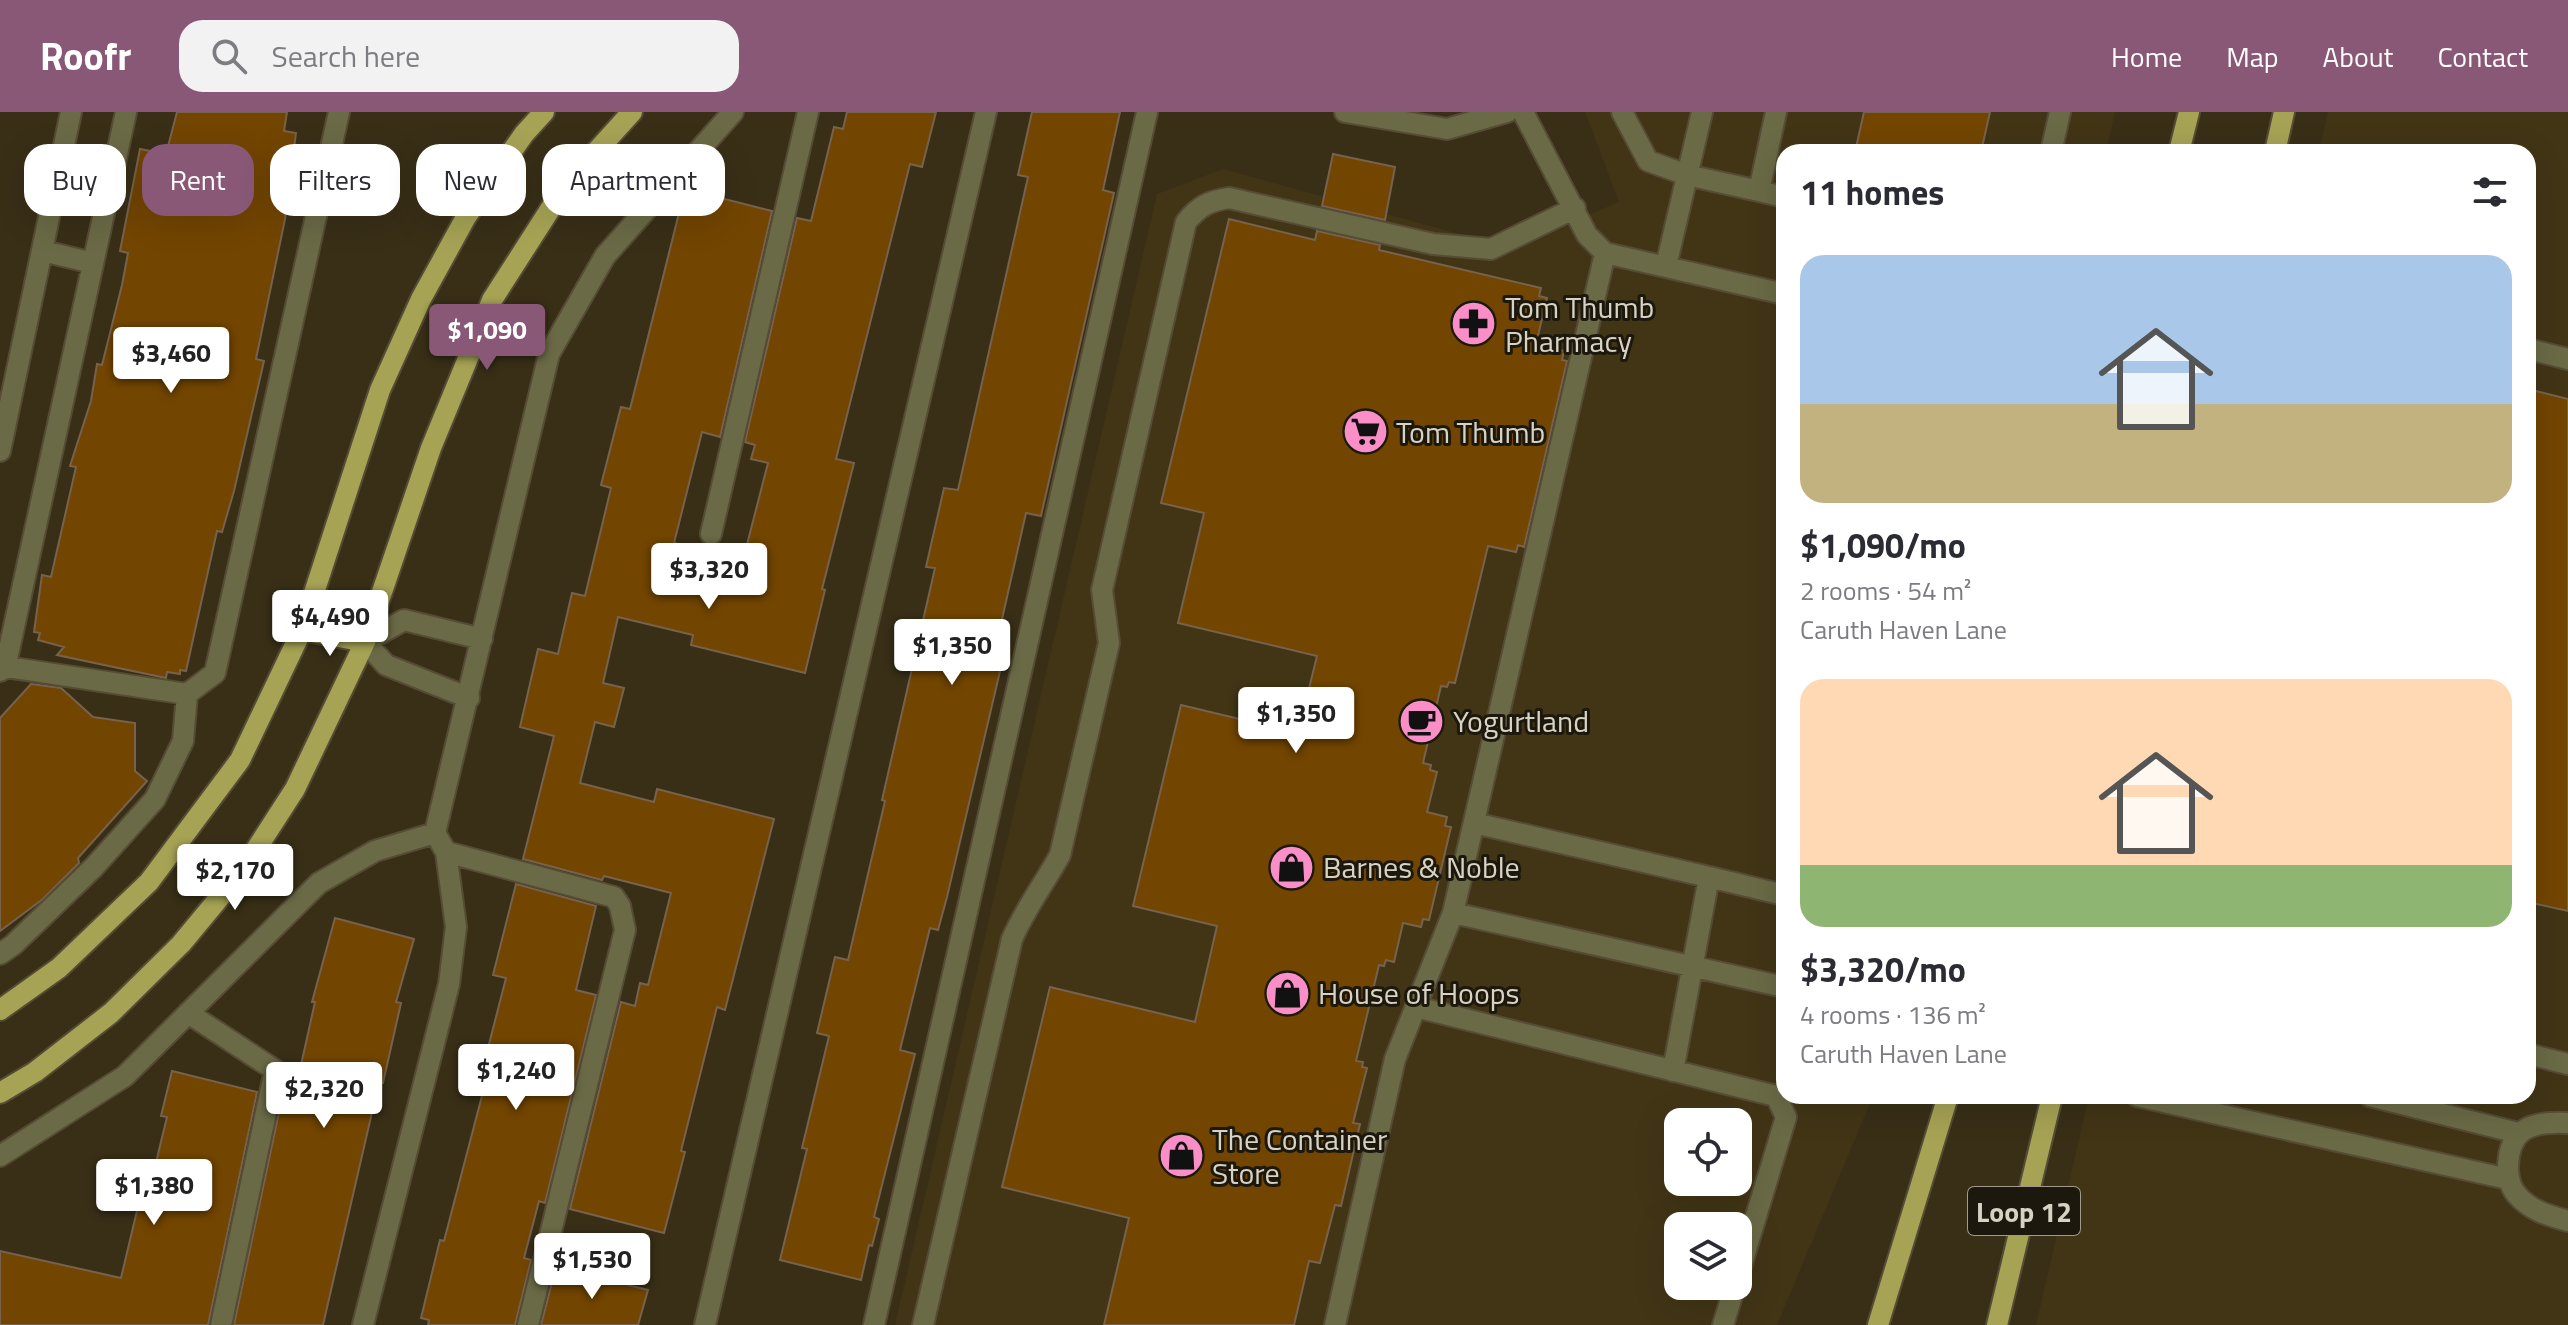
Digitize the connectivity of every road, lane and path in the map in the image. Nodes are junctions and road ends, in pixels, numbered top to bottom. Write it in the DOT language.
graph roads {
  1 [pos="71,112"];
  2 [pos="126,112"];
  3 [pos="339,112"];
  4 [pos="544,112"];
  5 [pos="632,112"];
  6 [pos="733,112"];
  7 [pos="808,112"];
  8 [pos="986,112"];
  9 [pos="1147,112"];
  10 [pos="1345,112"];
  11 [pos="1507,112"];
  12 [pos="1523,112"];
  13 [pos="1622,112"];
  14 [pos="1702,112"];
  15 [pos="1776,112"];
  16 [pos="2060,112"];
  17 [pos="2189,112"];
  18 [pos="2284,112"];
  19 [pos="1386,115"];
  20 [pos="2053,144"];
  21 [pos="2181,144"];
  22 [pos="2277,144"];
  23 [pos="1687,175"];
  24 [pos="1759,191"];
  25 [pos="1776,195"];
  26 [pos="1575,208"];
  27 [pos="43,251"];
  28 [pos="1605,253"];
  29 [pos="93,263"];
  30 [pos="1666,266"];
  31 [pos="1776,292"];
  32 [pos="2536,351"];
  33 [pos="2568,359"];
  34 [pos="0,451"];
  35 [pos="711,534"];
  36 [pos="302,630"];
  37 [pos="482,639"];
  38 [pos="365,642"];
  39 [pos="2,668"];
  40 [pos="187,694"];
  41 [pos="469,698"];
  42 [pos="1474,823"];
  43 [pos="435,833"];
  44 [pos="446,852"];
  45 [pos="1709,877"];
  46 [pos="1776,893"];
  47 [pos="1453,913"];
  48 [pos="0,954"];
  49 [pos="1693,967"];
  50 [pos="1776,985"];
  51 [pos="1416,1007"];
  52 [pos="0,1010"];
  53 [pos="188,1013"];
  54 [pos="2536,1056"];
  55 [pos="2568,1064"];
  56 [pos="1673,1071"];
  57 [pos="0,1093"];
  58 [pos="1776,1096"];
  59 [pos="1780,1104"];
  60 [pos="1946,1104"];
  61 [pos="2050,1104"];
  62 [pos="2173,1104"];
  63 [pos="2402,1104"];
  64 [pos="2568,1123"];
  65 [pos="2518,1133"];
  66 [pos="0,1156"];
  67 [pos="2508,1179"];
  68 [pos="2568,1221"];
  69 [pos="1752,1230"];
  70 [pos="1731,1300"];
  71 [pos="221,1325"];
  72 [pos="363,1325"];
  73 [pos="528,1325"];
  74 [pos="705,1325"];
  75 [pos="874,1325"];
  76 [pos="923,1325"];
  77 [pos="1335,1325"];
  78 [pos="1723,1325"];
  79 [pos="1878,1325"];
  80 [pos="1997,1325"];
  1 -- 27 [label="street"];
  2 -- 29 [label="street"];
  3 -- 40 [label="street"];
  4 -- 36 [label="main road"];
  5 -- 38 [label="main road"];
  6 -- 37 [label="street"];
  7 -- 35 [label="street"];
  8 -- 74 [label="street"];
  9 -- 75 [label="street"];
  10 -- 19 [label="street"];
  11 -- 19 [label="street"];
  12 -- 26 [label="street"];
  13 -- 23 [label="street"];
  14 -- 23 [label="street"];
  15 -- 24 [label="street"];
  16 -- 20 [label="street"];
  17 -- 21 [label="main road"];
  18 -- 22 [label="main road"];
  23 -- 24 [label="street"];
  23 -- 30 [label="street"];
  24 -- 25 [label="street"];
  26 -- 28 [label="street"];
  26 -- 76 [label="street"];
  27 -- 29 [label="street"];
  27 -- 34 [label="street"];
  28 -- 30 [label="street"];
  28 -- 42 [label="street"];
  29 -- 39 [label="street"];
  30 -- 31 [label="street"];
  32 -- 33 [label="street"];
  36 -- 38 [label="main road"];
  36 -- 52 [label="main road"];
  37 -- 38 [label="street"];
  37 -- 41 [label="street"];
  38 -- 41 [label="street"];
  38 -- 57 [label="main road"];
  39 -- 40 [label="street"];
  40 -- 48 [label="street"];
  41 -- 43 [label="street"];
  42 -- 45 [label="street"];
  42 -- 47 [label="street"];
  43 -- 44 [label="street"];
  43 -- 53 [label="street"];
  44 -- 72 [label="street"];
  44 -- 73 [label="street"];
  45 -- 46 [label="street"];
  45 -- 49 [label="street"];
  47 -- 49 [label="street"];
  47 -- 51 [label="street"];
  49 -- 50 [label="street"];
  49 -- 56 [label="street"];
  51 -- 56 [label="street"];
  51 -- 77 [label="street"];
  53 -- 66 [label="street"];
  53 -- 71 [label="street"];
  54 -- 55 [label="street"];
  56 -- 58 [label="street"];
  59 -- 69 [label="street"];
  60 -- 79 [label="main road, Loop 12"];
  61 -- 80 [label="main road, Loop 12"];
  62 -- 67 [label="street"];
  63 -- 65 [label="street"];
  64 -- 65 [label="street"];
  65 -- 67 [label="street"];
  67 -- 68 [label="street"];
  70 -- 78 [label="street"];
}
